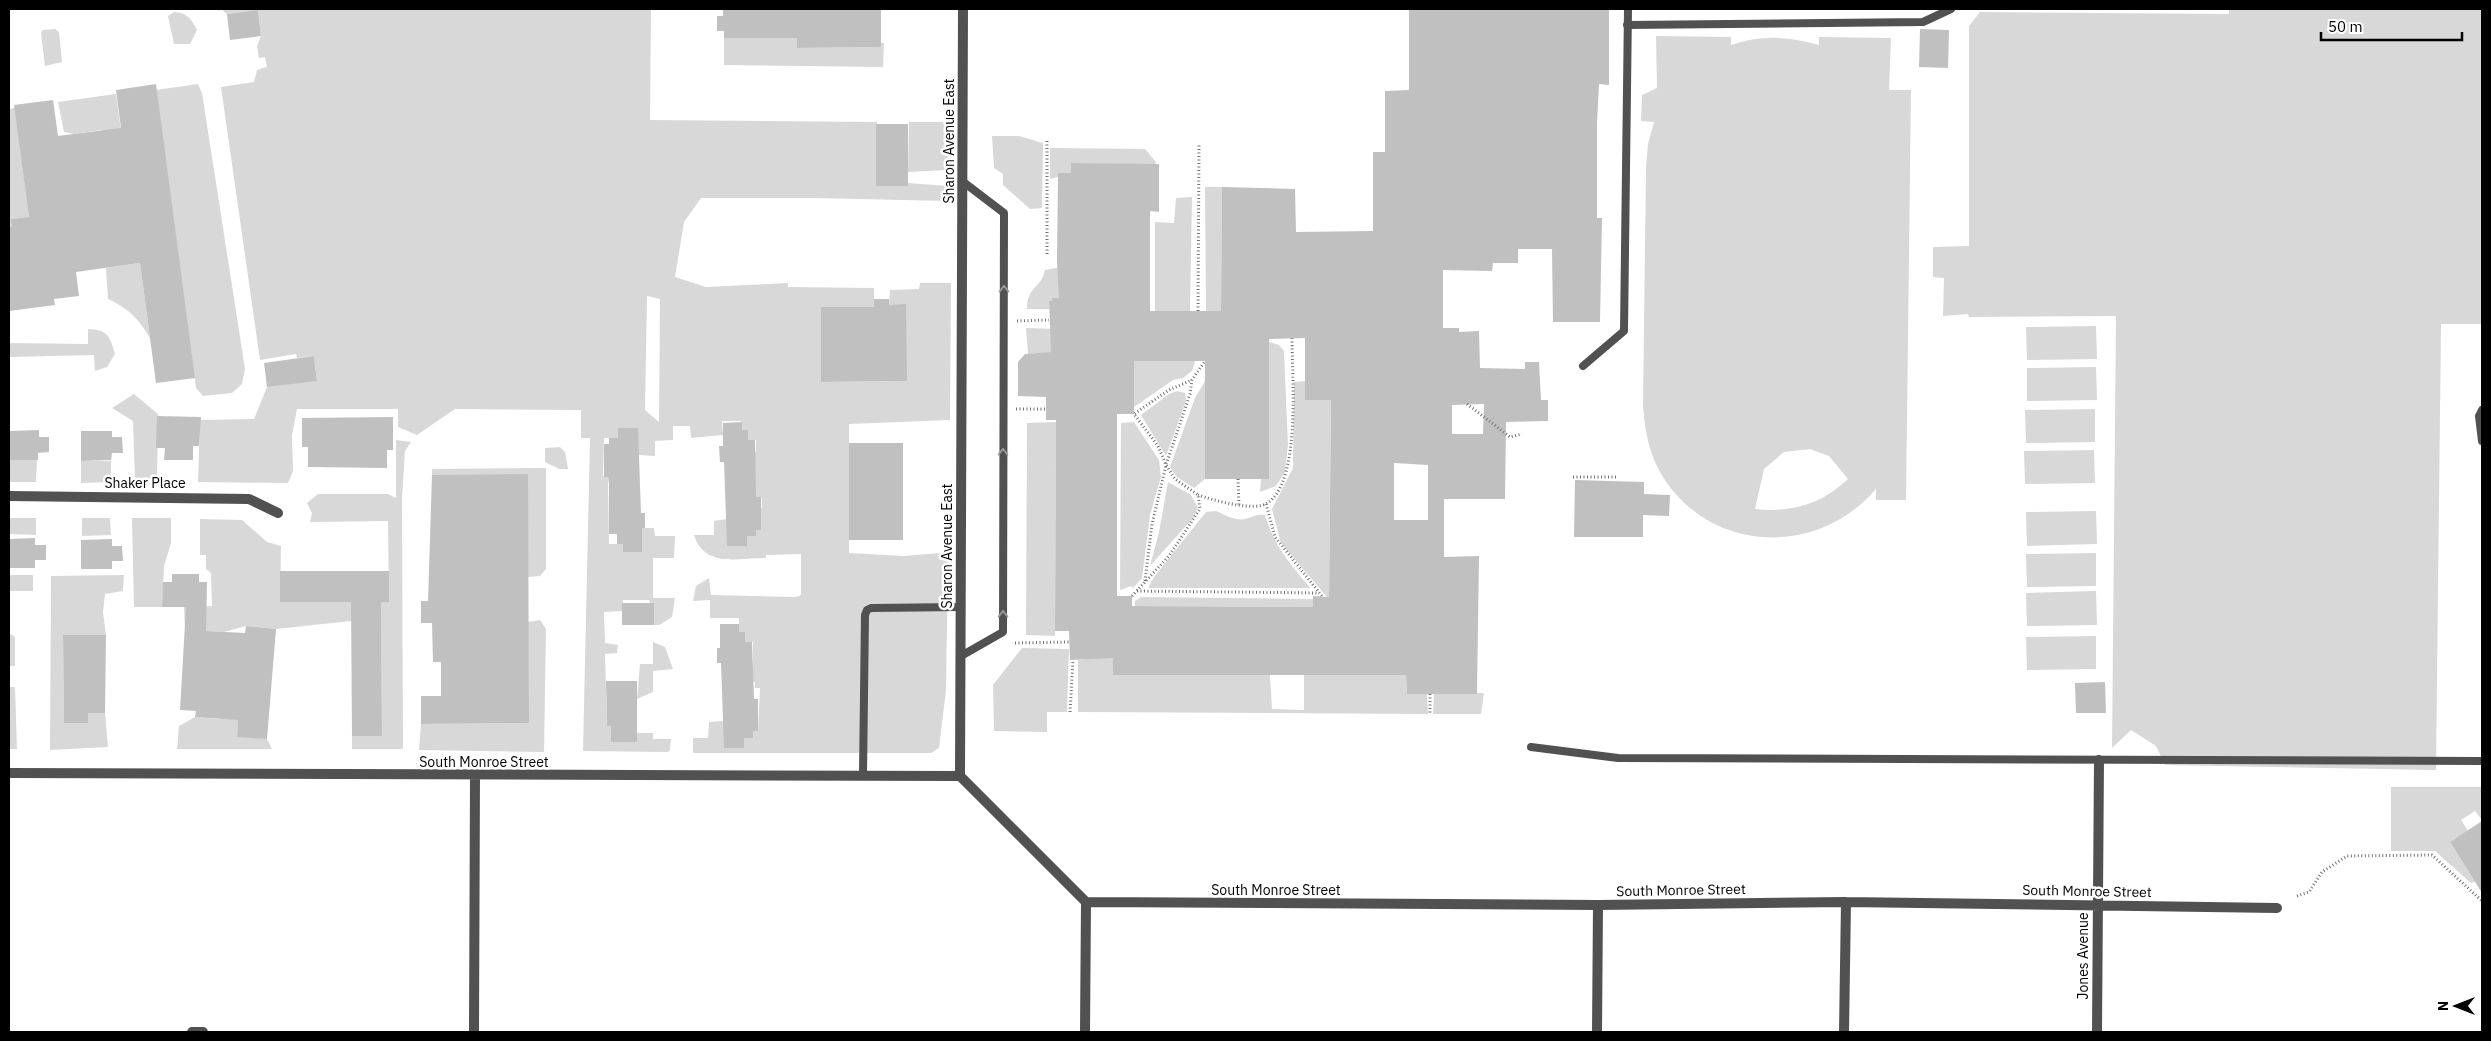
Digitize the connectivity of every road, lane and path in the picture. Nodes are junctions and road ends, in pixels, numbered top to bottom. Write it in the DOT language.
graph roads {
  1 [pos="963,9"];
  2 [pos="1628,9"];
  3 [pos="1951,9"];
  4 [pos="1627,25"];
  5 [pos="1046,141"];
  6 [pos="1199,145"];
  7 [pos="962,182"];
  8 [pos="1047,255"];
  9 [pos="1198,311"];
  10 [pos="1049,320"];
  11 [pos="1017,321"];
  12 [pos="1292,338"];
  13 [pos="1205,361"];
  14 [pos="1583,366"];
  15 [pos="1192,380"];
  16 [pos="1467,404"];
  17 [pos="1015,409"];
  18 [pos="1046,409"];
  19 [pos="2482,410"];
  20 [pos="1522,434"];
  21 [pos="2482,441"];
  22 [pos="1166,465"];
  23 [pos="1616,477"];
  24 [pos="1573,478"];
  25 [pos="1238,479"];
  26 [pos="1198,495"];
  27 [pos="9,496"];
  28 [pos="1266,504"];
  29 [pos="1239,505"];
  30 [pos="278,513"];
  31 [pos="1144,582"];
  32 [pos="1136,591"];
  33 [pos="1319,592"];
  34 [pos="1132,596"];
  35 [pos="1322,596"];
  36 [pos="960,607"];
  37 [pos="1070,642"];
  38 [pos="1014,643"];
  39 [pos="960,656"];
  40 [pos="1073,660"];
  41 [pos="1430,694"];
  42 [pos="1070,712"];
  43 [pos="1430,714"];
  44 [pos="1531,747"];
  45 [pos="2099,760"];
  46 [pos="2482,761"];
  47 [pos="9,773"];
  48 [pos="863,775"];
  49 [pos="475,776"];
  50 [pos="960,776"];
  51 [pos="2297,896"];
  52 [pos="2482,901"];
  53 [pos="1086,902"];
  54 [pos="1846,902"];
  55 [pos="1598,905"];
  56 [pos="2097,905"];
  57 [pos="2277,908"];
  58 [pos="192,1032"];
  59 [pos="203,1032"];
  60 [pos="474,1032"];
  61 [pos="1085,1032"];
  62 [pos="1597,1032"];
  63 [pos="1844,1032"];
  64 [pos="2097,1032"];
  1 -- 7 [label="street, Sharon Avenue East"];
  2 -- 4 [label="lane"];
  3 -- 4 [label="lane"];
  4 -- 14 [label="lane"];
  5 -- 8 [label="path"];
  6 -- 9 [label="path"];
  7 -- 36 [label="street, Sharon Avenue East"];
  39 -- 7 [label="lane, one-way"];
  10 -- 11 [label="path"];
  12 -- 28 [label="path"];
  13 -- 15 [label="path"];
  15 -- 22 [label="path"];
  15 -- 22 [label="path"];
  16 -- 20 [label="path"];
  17 -- 18 [label="path"];
  19 -- 21 [label="lane"];
  22 -- 26 [label="path"];
  22 -- 31 [label="path"];
  23 -- 24 [label="path"];
  25 -- 29 [label="path"];
  26 -- 29 [label="path"];
  26 -- 31 [label="path"];
  27 -- 30 [label="street, Shaker Place"];
  28 -- 29 [label="path"];
  28 -- 33 [label="path"];
  31 -- 32 [label="path"];
  32 -- 33 [label="path"];
  32 -- 34 [label="path"];
  33 -- 35 [label="path"];
  36 -- 39 [label="street, Sharon Avenue East"];
  36 -- 48 [label="lane"];
  37 -- 38 [label="path"];
  39 -- 50 [label="street, Sharon Avenue East"];
  40 -- 42 [label="path"];
  41 -- 43 [label="path"];
  44 -- 45 [label="lane"];
  45 -- 46 [label="lane"];
  45 -- 56 [label="street, Jones Avenue"];
  47 -- 49 [label="street, South Monroe Street"];
  48 -- 49 [label="street, South Monroe Street"];
  48 -- 50 [label="street, South Monroe Street"];
  49 -- 60 [label="street"];
  50 -- 53 [label="street"];
  51 -- 52 [label="path"];
  53 -- 55 [label="street, South Monroe Street"];
  53 -- 61 [label="street"];
  54 -- 55 [label="street, South Monroe Street"];
  54 -- 56 [label="street, South Monroe Street"];
  54 -- 63 [label="street"];
  55 -- 62 [label="street"];
  56 -- 57 [label="street, South Monroe Street"];
  56 -- 64 [label="street, Jones Avenue"];
  58 -- 59 [label="street"];
}
